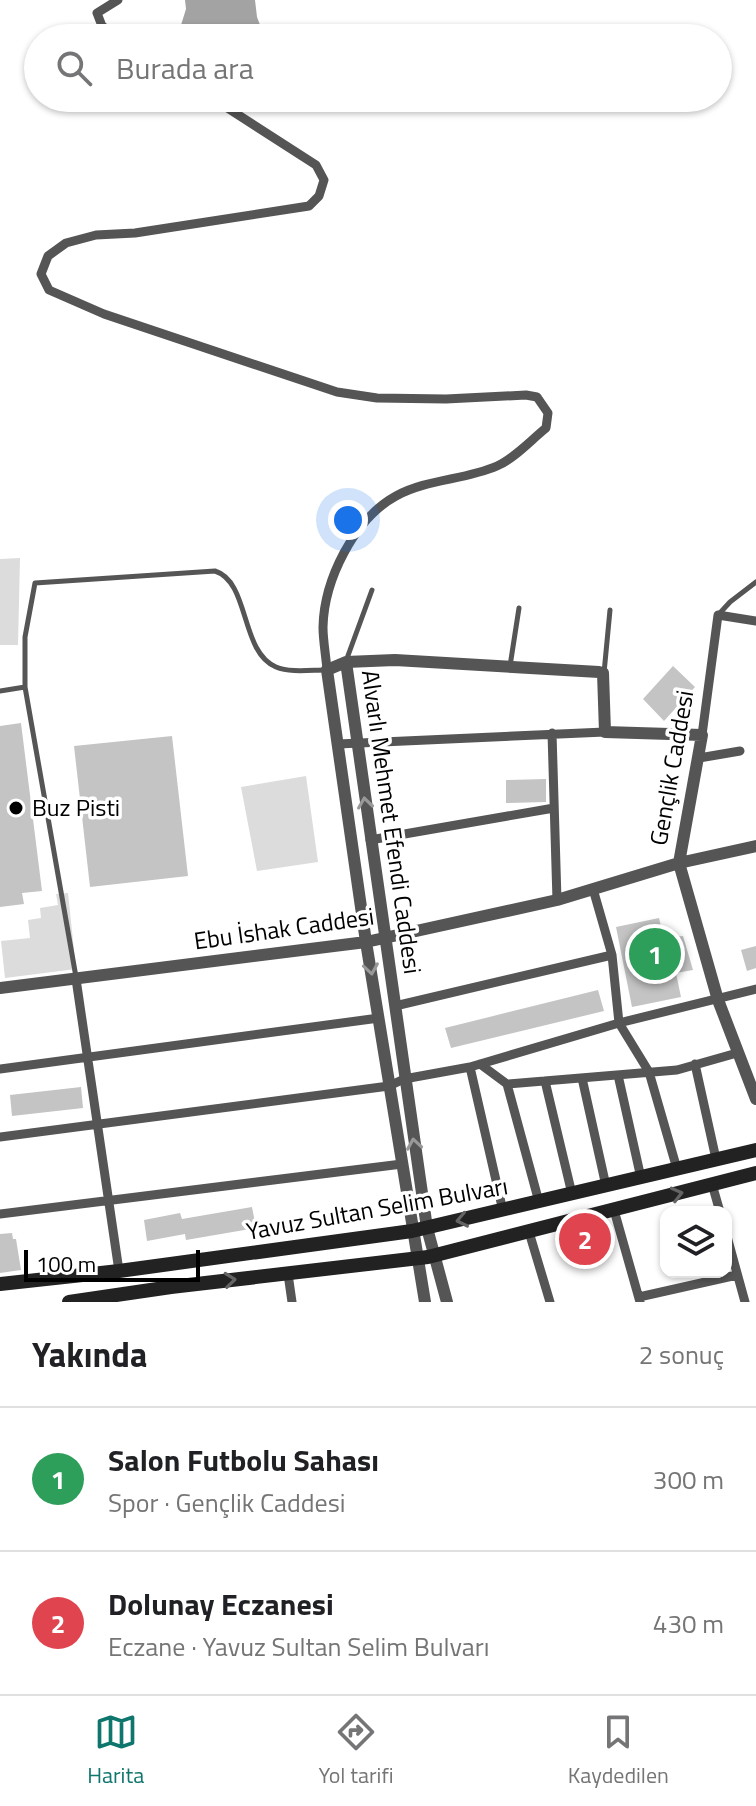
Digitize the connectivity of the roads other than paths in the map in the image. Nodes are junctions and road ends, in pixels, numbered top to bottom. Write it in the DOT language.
graph roads {
  1 [pos="118,0"];
  2 [pos="101,24"];
  3 [pos="234,112"];
  4 [pos="756,582"];
  5 [pos="372,590"];
  6 [pos="519,608"];
  7 [pos="610,610"];
  8 [pos="718,615"];
  9 [pos="756,621"];
  10 [pos="346,662"];
  11 [pos="510,666"];
  12 [pos="327,670"];
  13 [pos="603,673"];
  14 [pos="25,687"];
  15 [pos="0,691"];
  16 [pos="605,732"];
  17 [pos="552,733"];
  18 [pos="702,735"];
  19 [pos="356,742"];
  20 [pos="338,744"];
  21 [pos="740,751"];
  22 [pos="699,758"];
  23 [pos="554,808"];
  24 [pos="370,840"];
  25 [pos="756,846"];
  26 [pos="679,863"];
  27 [pos="593,889"];
  28 [pos="557,900"];
  29 [pos="385,937"];
  30 [pos="366,942"];
  31 [pos="612,955"];
  32 [pos="76,979"];
  33 [pos="0,988"];
  34 [pos="756,989"];
  35 [pos="718,1000"];
  36 [pos="395,1006"];
  37 [pos="379,1018"];
  38 [pos="619,1023"];
  39 [pos="737,1053"];
  40 [pos="89,1058"];
  41 [pos="480,1064"];
  42 [pos="695,1064"];
  43 [pos="470,1067"];
  44 [pos="0,1069"];
  45 [pos="649,1072"];
  46 [pos="618,1075"];
  47 [pos="582,1078"];
  48 [pos="404,1079"];
  49 [pos="545,1081"];
  50 [pos="507,1084"];
  51 [pos="389,1086"];
  52 [pos="756,1099"];
  53 [pos="97,1123"];
  54 [pos="0,1137"];
  55 [pos="756,1150"];
  56 [pos="716,1159"];
  57 [pos="402,1164"];
  58 [pos="677,1169"];
  59 [pos="756,1173"];
  60 [pos="641,1178"];
  61 [pos="712,1184"];
  62 [pos="606,1186"];
  63 [pos="572,1194"];
  64 [pos="108,1202"];
  65 [pos="539,1202"];
  66 [pos="718,1206"];
  67 [pos="614,1210"];
  68 [pos="503,1211"];
  69 [pos="0,1214"];
  70 [pos="419,1229"];
  71 [pos="529,1232"];
  72 [pos="435,1256"];
  73 [pos="732,1256"];
  74 [pos="417,1259"];
  75 [pos="119,1271"];
  76 [pos="288,1274"];
  77 [pos="737,1275"];
  78 [pos="0,1284"];
  79 [pos="118,1298"];
  80 [pos="639,1299"];
  81 [pos="69,1302"];
  82 [pos="292,1302"];
  83 [pos="425,1302"];
  84 [pos="447,1302"];
  85 [pos="550,1302"];
  86 [pos="745,1302"];
  1 -- 2 [label="street"];
  3 -- 12 [label="street"];
  4 -- 8 [label="lane"];
  5 -- 10 [label="lane"];
  6 -- 11 [label="lane"];
  7 -- 13 [label="lane"];
  8 -- 9 [label="street"];
  8 -- 18 [label="street, Gençlik Caddesi"];
  10 -- 11 [label="street, Alvarlı Mehmet Efendi Caddesi"];
  10 -- 12 [label="street"];
  10 -- 19 [label="street, Alvarlı Mehmet Efendi Caddesi"];
  11 -- 13 [label="street, Alvarlı Mehmet Efendi Caddesi"];
  12 -- 14 [label="lane"];
  12 -- 20 [label="street"];
  13 -- 16 [label="street"];
  14 -- 15 [label="lane"];
  14 -- 32 [label="lane"];
  16 -- 17 [label="street"];
  16 -- 18 [label="street"];
  17 -- 19 [label="street"];
  17 -- 23 [label="street"];
  18 -- 22 [label="street, Gençlik Caddesi"];
  19 -- 20 [label="street"];
  24 -- 19 [label="street, Alvarlı Mehmet Efendi Caddesi, one-way"];
  20 -- 30 [label="street"];
  21 -- 22 [label="street"];
  22 -- 26 [label="street, Gençlik Caddesi"];
  23 -- 24 [label="street"];
  23 -- 28 [label="street"];
  24 -- 29 [label="street, Alvarlı Mehmet Efendi Caddesi"];
  25 -- 26 [label="street, Ebu İshak Caddesi"];
  26 -- 27 [label="street, Ebu İshak Caddesi"];
  26 -- 35 [label="street, Gençlik Caddesi"];
  27 -- 28 [label="street, Ebu İshak Caddesi"];
  27 -- 31 [label="street"];
  28 -- 29 [label="street, Ebu İshak Caddesi"];
  29 -- 30 [label="street, Ebu İshak Caddesi"];
  29 -- 36 [label="street, Alvarlı Mehmet Efendi Caddesi"];
  30 -- 32 [label="street, Ebu İshak Caddesi"];
  30 -- 37 [label="street, one-way"];
  31 -- 36 [label="street"];
  31 -- 38 [label="street"];
  32 -- 33 [label="street, Ebu İshak Caddesi"];
  32 -- 40 [label="street"];
  34 -- 35 [label="street"];
  35 -- 38 [label="street"];
  35 -- 39 [label="street, Gençlik Caddesi"];
  36 -- 48 [label="street, Alvarlı Mehmet Efendi Caddesi"];
  37 -- 40 [label="street"];
  37 -- 51 [label="street"];
  38 -- 41 [label="street"];
  38 -- 45 [label="street"];
  39 -- 42 [label="street"];
  39 -- 52 [label="street, Gençlik Caddesi"];
  40 -- 44 [label="street"];
  40 -- 53 [label="street"];
  41 -- 43 [label="street"];
  41 -- 50 [label="street"];
  42 -- 45 [label="street"];
  42 -- 56 [label="street"];
  43 -- 48 [label="street"];
  43 -- 68 [label="street"];
  45 -- 46 [label="street"];
  45 -- 58 [label="street"];
  46 -- 47 [label="street"];
  46 -- 60 [label="street"];
  47 -- 49 [label="street"];
  47 -- 62 [label="street"];
  48 -- 51 [label="street"];
  70 -- 48 [label="street, Alvarlı Mehmet Efendi Caddesi, one-way"];
  49 -- 50 [label="street"];
  49 -- 63 [label="street"];
  50 -- 65 [label="street"];
  51 -- 53 [label="street"];
  51 -- 57 [label="street"];
  53 -- 54 [label="street"];
  53 -- 64 [label="street"];
  55 -- 56 [label="main road, Yavuz Sultan Selim Bulvarı"];
  56 -- 58 [label="main road, Yavuz Sultan Selim Bulvarı"];
  57 -- 64 [label="street"];
  57 -- 70 [label="street"];
  58 -- 60 [label="main road, Yavuz Sultan Selim Bulvarı"];
  59 -- 61 [label="main road, Yavuz Sultan Selim Bulvarı"];
  60 -- 62 [label="main road, Yavuz Sultan Selim Bulvarı"];
  61 -- 66 [label="street"];
  67 -- 61 [label="main road, Yavuz Sultan Selim Bulvarı, one-way"];
  62 -- 63 [label="main road, Yavuz Sultan Selim Bulvarı"];
  63 -- 65 [label="main road, Yavuz Sultan Selim Bulvarı"];
  64 -- 69 [label="street"];
  64 -- 75 [label="street"];
  65 -- 68 [label="main road, Yavuz Sultan Selim Bulvarı"];
  67 -- 71 [label="main road, Yavuz Sultan Selim Bulvarı"];
  67 -- 80 [label="street"];
  68 -- 70 [label="main road, Yavuz Sultan Selim Bulvarı, one-way"];
  70 -- 72 [label="street, Alvarlı Mehmet Efendi Caddesi"];
  70 -- 74 [label="street"];
  70 -- 75 [label="main road, Yavuz Sultan Selim Bulvarı"];
  71 -- 72 [label="main road, Yavuz Sultan Selim Bulvarı"];
  71 -- 85 [label="street"];
  72 -- 74 [label="main road, Yavuz Sultan Selim Bulvarı"];
  72 -- 84 [label="street, Alvarlı Mehmet Efendi Caddesi"];
  73 -- 77 [label="street"];
  74 -- 76 [label="main road, Yavuz Sultan Selim Bulvarı"];
  74 -- 83 [label="street"];
  75 -- 78 [label="main road, Yavuz Sultan Selim Bulvarı"];
  79 -- 76 [label="main road, Yavuz Sultan Selim Bulvarı, one-way"];
  76 -- 82 [label="street"];
  77 -- 80 [label="street"];
  77 -- 86 [label="street"];
  79 -- 81 [label="main road, Yavuz Sultan Selim Bulvarı"];
}
